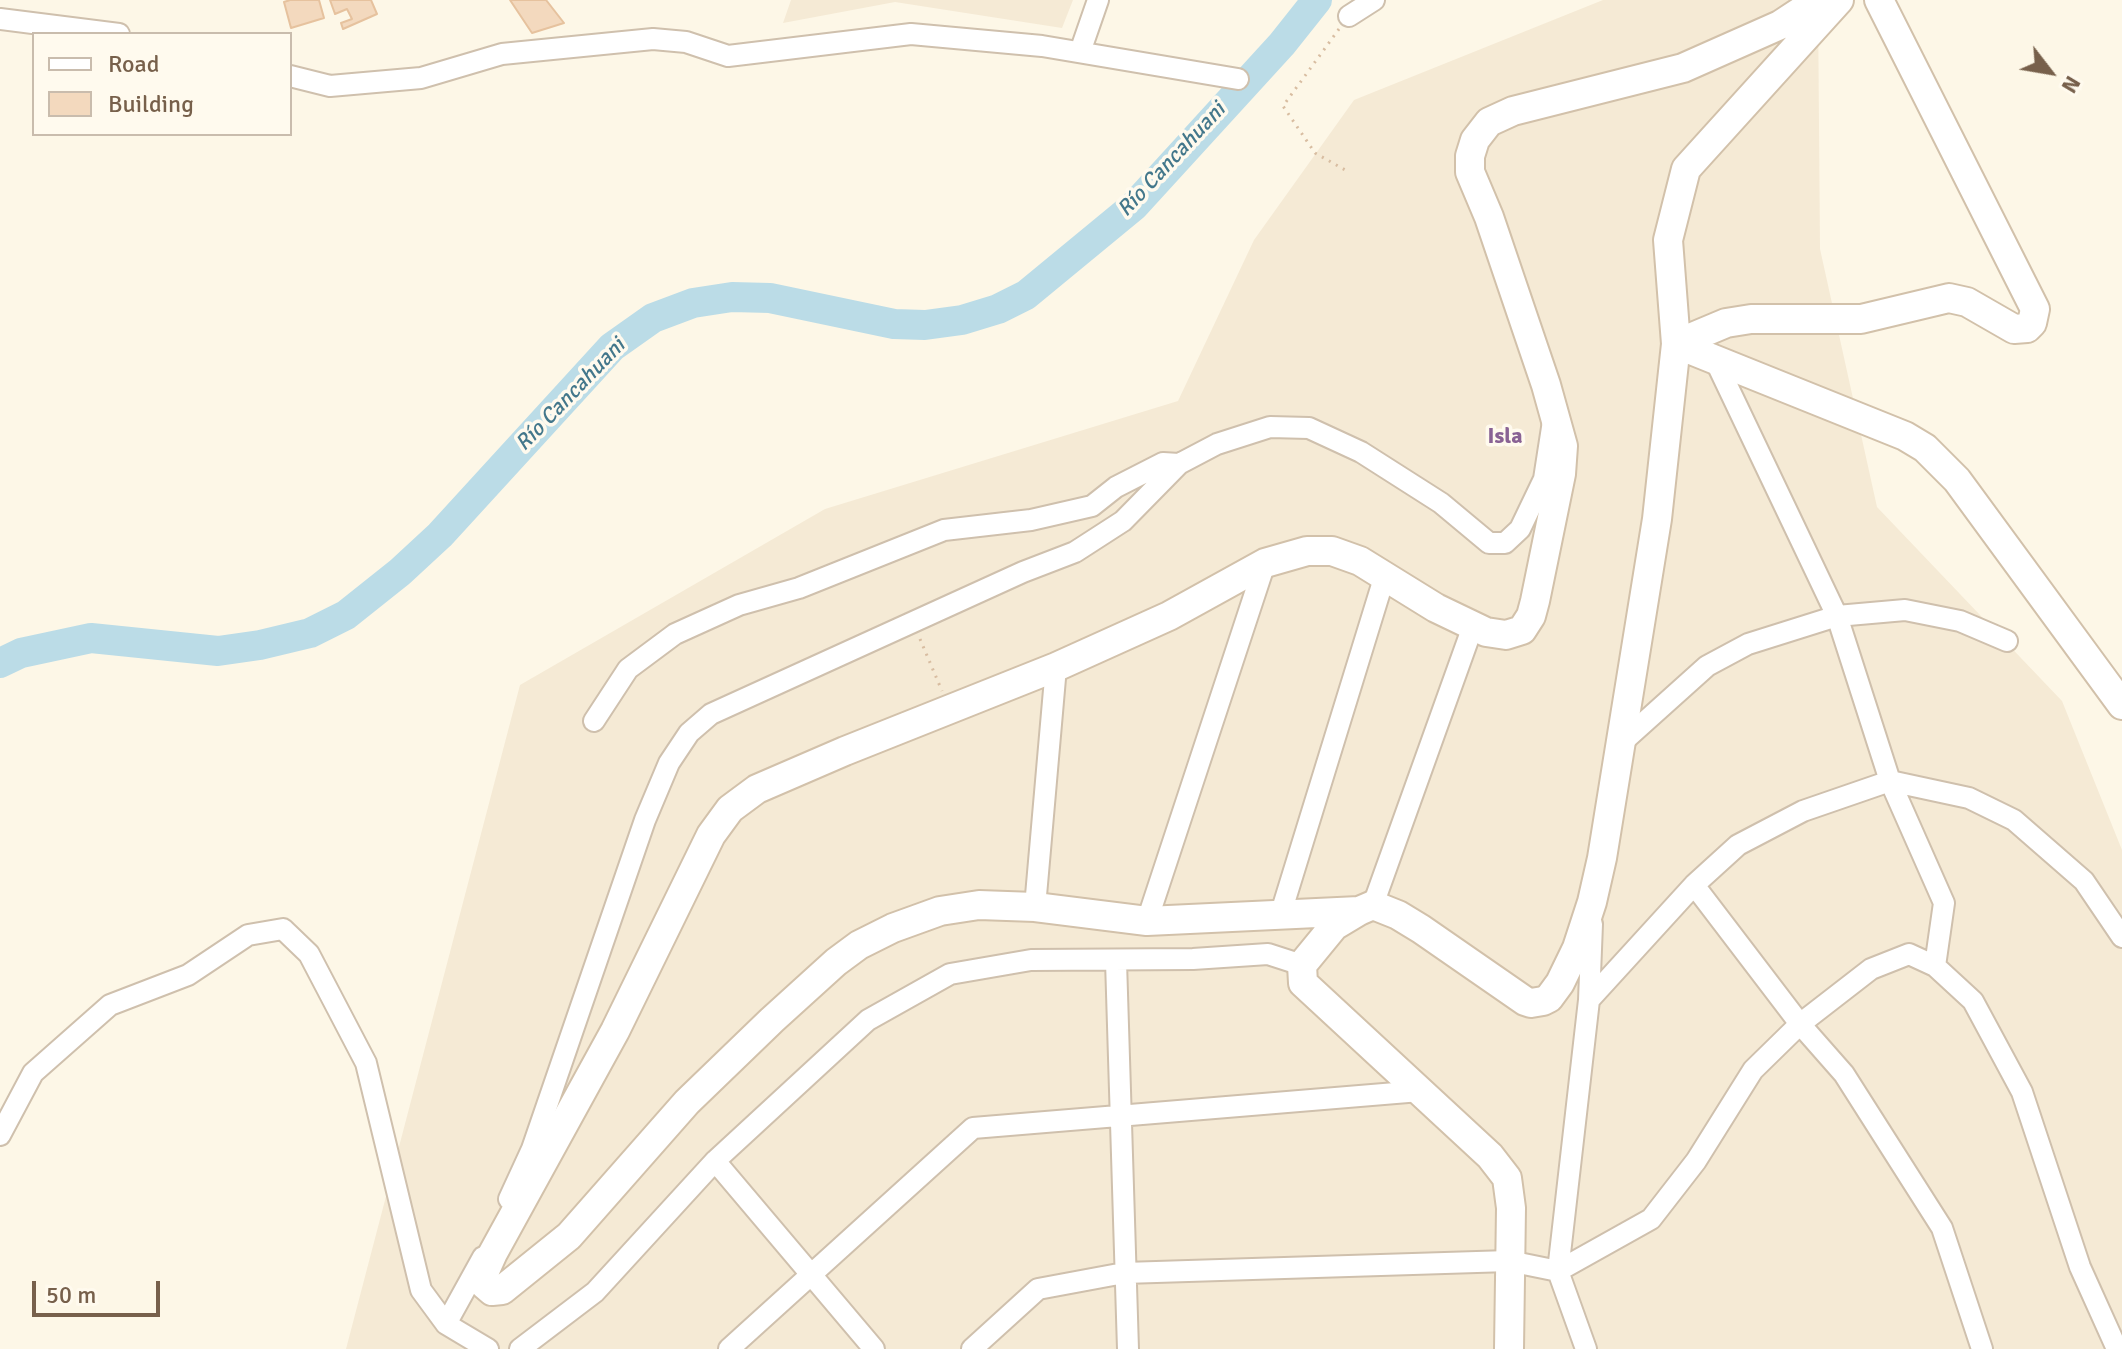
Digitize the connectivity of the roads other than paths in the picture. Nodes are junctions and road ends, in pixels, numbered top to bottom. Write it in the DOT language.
graph roads {
  1 [pos="1098,0"];
  2 [pos="1374,0"];
  3 [pos="1818,0"];
  4 [pos="1839,0"];
  5 [pos="1879,0"];
  6 [pos="1349,16"];
  7 [pos="0,19"];
  8 [pos="103,32"];
  9 [pos="1080,52"];
  10 [pos="292,76"];
  11 [pos="1238,79"];
  12 [pos="1676,344"];
  13 [pos="1715,360"];
  14 [pos="1554,413"];
  15 [pos="1179,464"];
  16 [pos="1265,563"];
  17 [pos="1385,575"];
  18 [pos="1837,616"];
  19 [pos="1473,626"];
  20 [pos="2007,641"];
  21 [pos="1056,667"];
  22 [pos="2122,705"];
  23 [pos="594,721"];
  24 [pos="1619,745"];
  25 [pos="1890,781"];
  26 [pos="1694,885"];
  27 [pos="1592,902"];
  28 [pos="1035,907"];
  29 [pos="1366,908"];
  30 [pos="1280,916"];
  31 [pos="1147,921"];
  32 [pos="2122,937"];
  33 [pos="1116,961"];
  34 [pos="1302,965"];
  35 [pos="1935,966"];
  36 [pos="1589,1000"];
  37 [pos="1800,1024"];
  38 [pos="1420,1091"];
  39 [pos="1120,1115"];
  40 [pos="0,1135"];
  41 [pos="715,1161"];
  42 [pos="1509,1261"];
  43 [pos="1558,1271"];
  44 [pos="1124,1273"];
  45 [pos="811,1275"];
  46 [pos="446,1324"];
  47 [pos="488,1349"];
  48 [pos="520,1349"];
  49 [pos="729,1349"];
  50 [pos="874,1349"];
  51 [pos="972,1349"];
  52 [pos="1128,1349"];
  53 [pos="1509,1349"];
  54 [pos="1586,1349"];
  55 [pos="1982,1349"];
  56 [pos="2117,1349"];
  1 -- 9 [label="street"];
  2 -- 6 [label="street"];
  3 -- 14 [label="street"];
  4 -- 12 [label="street"];
  5 -- 12 [label="street"];
  7 -- 8 [label="street"];
  9 -- 10 [label="street"];
  9 -- 11 [label="street"];
  12 -- 13 [label="street"];
  12 -- 24 [label="street"];
  13 -- 18 [label="street"];
  13 -- 22 [label="street"];
  14 -- 15 [label="street"];
  14 -- 19 [label="street"];
  15 -- 23 [label="street"];
  15 -- 46 [label="street"];
  16 -- 17 [label="street"];
  16 -- 21 [label="street"];
  16 -- 31 [label="street"];
  17 -- 19 [label="street"];
  17 -- 30 [label="street"];
  18 -- 20 [label="street"];
  18 -- 24 [label="street"];
  18 -- 25 [label="street"];
  19 -- 29 [label="street"];
  21 -- 28 [label="street"];
  21 -- 28 [label="street"];
  24 -- 27 [label="street"];
  25 -- 26 [label="street"];
  25 -- 32 [label="street"];
  25 -- 35 [label="street"];
  26 -- 36 [label="street"];
  26 -- 37 [label="street"];
  27 -- 29 [label="street"];
  27 -- 36 [label="street"];
  28 -- 31 [label="street"];
  29 -- 30 [label="street"];
  29 -- 34 [label="street"];
  30 -- 31 [label="street"];
  33 -- 34 [label="street"];
  33 -- 39 [label="street"];
  33 -- 41 [label="street"];
  34 -- 38 [label="street"];
  35 -- 37 [label="street"];
  35 -- 56 [label="street"];
  36 -- 43 [label="street"];
  37 -- 43 [label="street"];
  37 -- 55 [label="street"];
  38 -- 39 [label="street"];
  38 -- 42 [label="street"];
  39 -- 44 [label="street"];
  39 -- 45 [label="street"];
  40 -- 46 [label="street"];
  41 -- 45 [label="street"];
  41 -- 48 [label="street"];
  42 -- 43 [label="street"];
  42 -- 44 [label="street"];
  42 -- 53 [label="street"];
  43 -- 54 [label="street"];
  44 -- 51 [label="street"];
  44 -- 52 [label="street"];
  45 -- 49 [label="street"];
  45 -- 50 [label="street"];
  46 -- 47 [label="street"];
}
